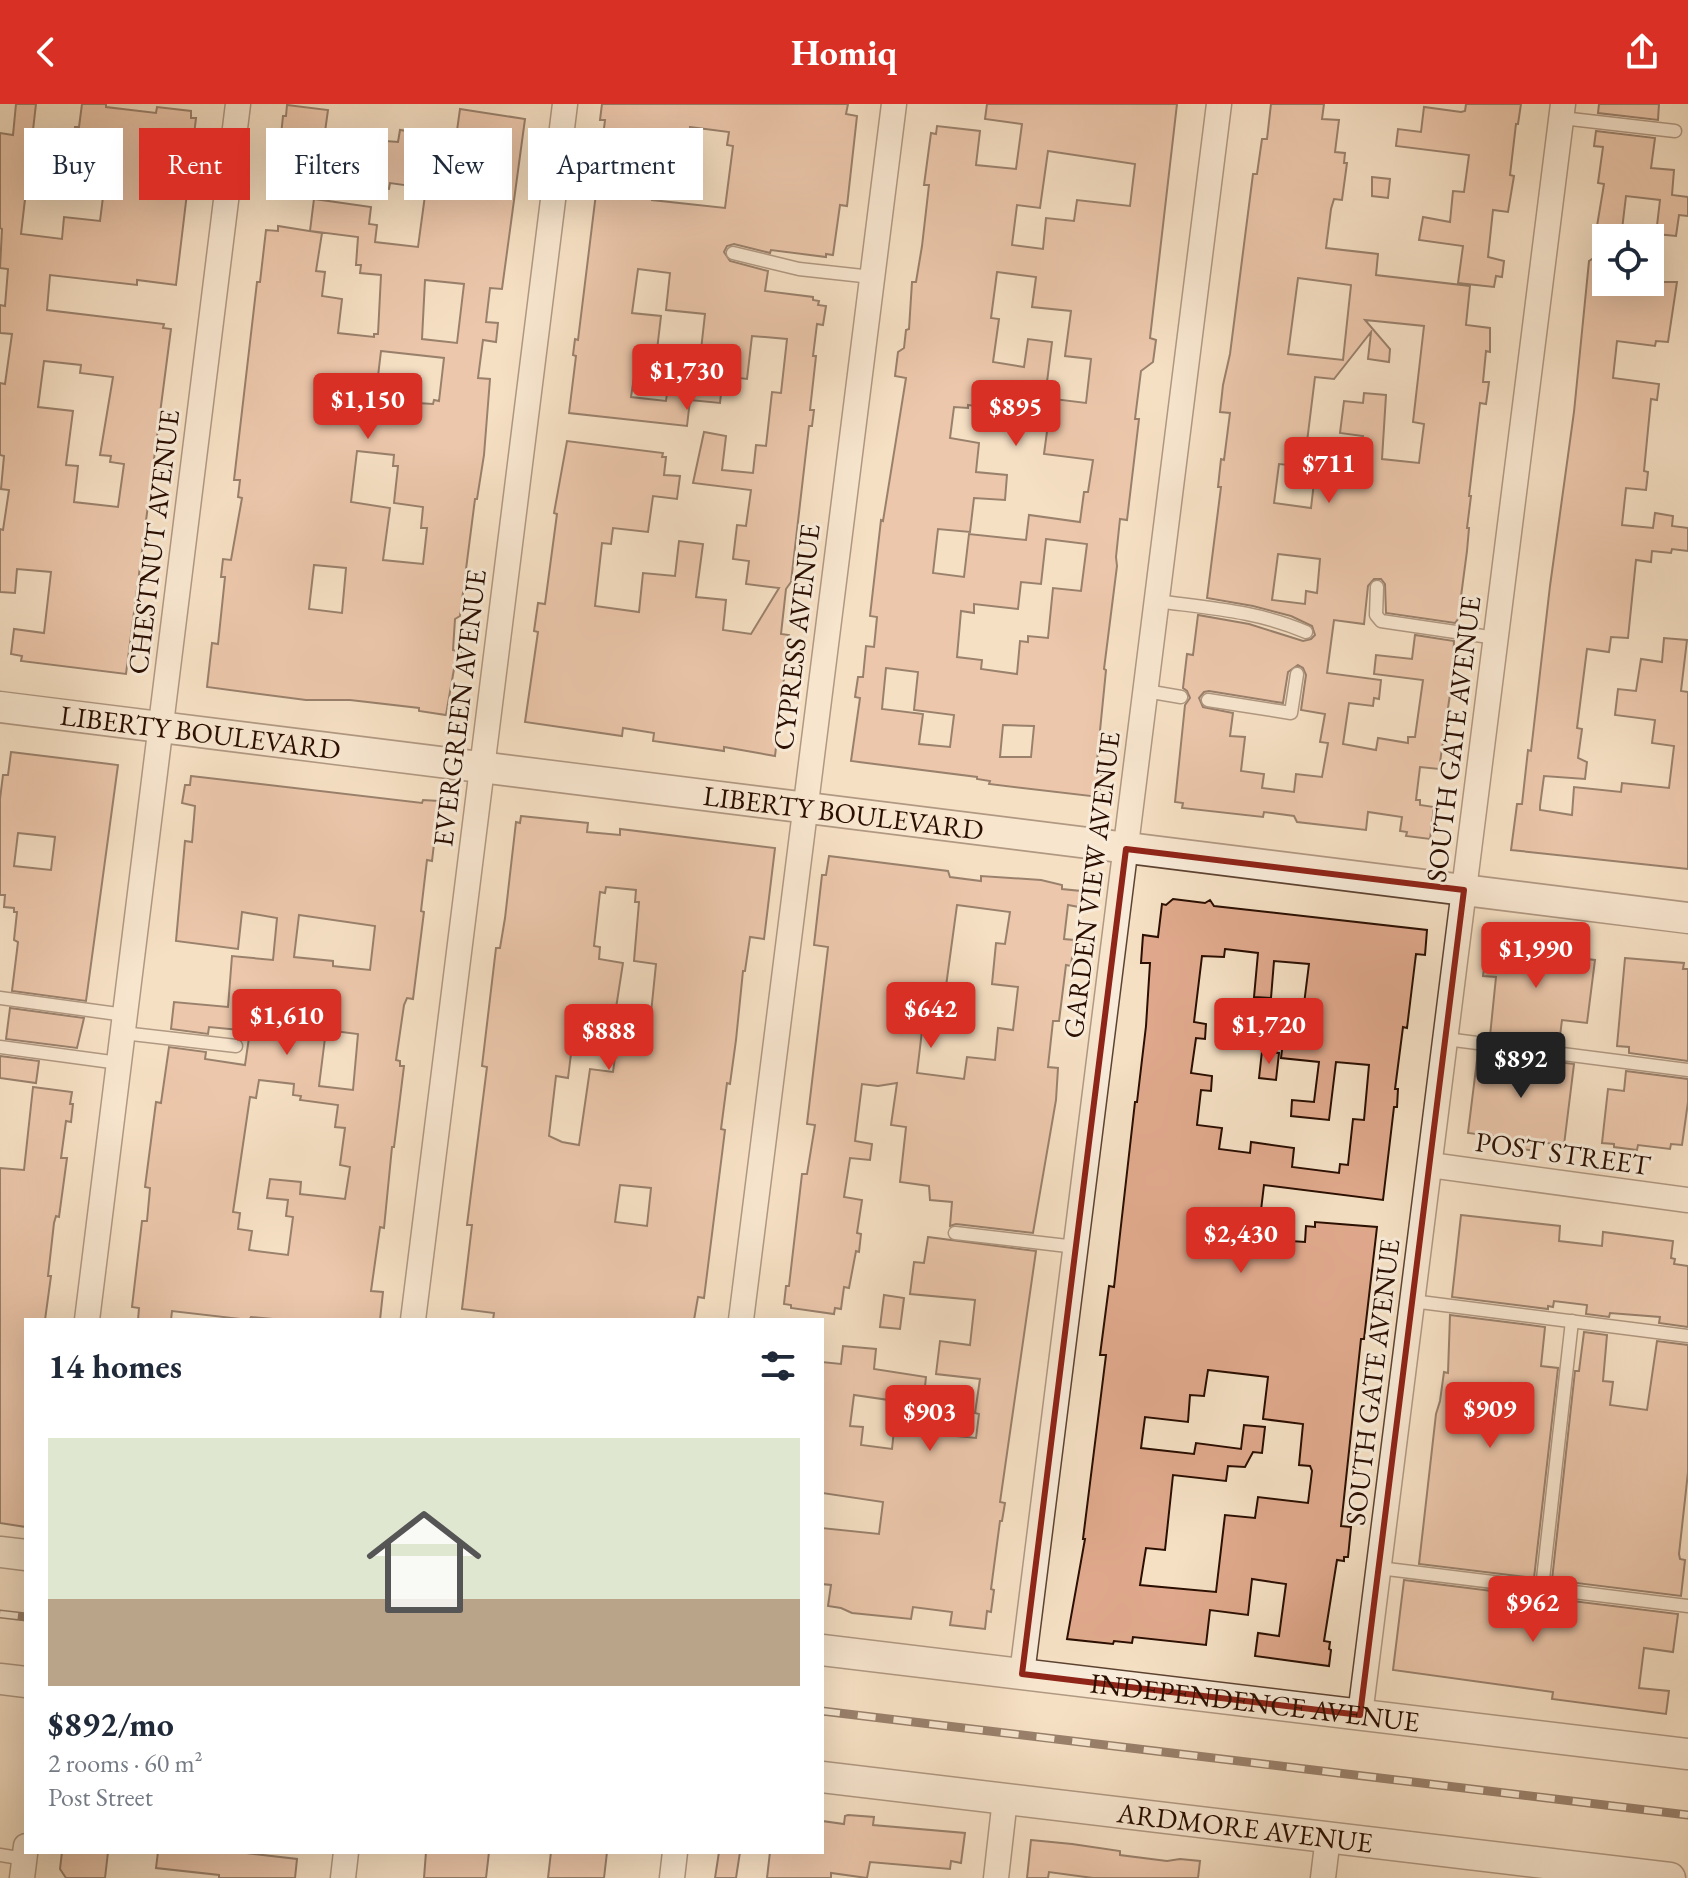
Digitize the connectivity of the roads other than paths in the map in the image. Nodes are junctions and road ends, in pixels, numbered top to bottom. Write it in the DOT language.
graph roads {
  1 [pos="565,104"];
  2 [pos="894,104"];
  3 [pos="1219,104"];
  4 [pos="232,105"];
  5 [pos="1562,111"];
  6 [pos="1675,131"];
  7 [pos="733,253"];
  8 [pos="872,277"];
  9 [pos="1377,587"];
  10 [pos="1157,601"];
  11 [pos="1306,632"];
  12 [pos="1496,638"];
  13 [pos="1297,674"];
  14 [pos="1146,691"];
  15 [pos="1181,697"];
  16 [pos="1208,700"];
  17 [pos="0,707"];
  18 [pos="160,726"];
  19 [pos="482,767"];
  20 [pos="805,807"];
  21 [pos="1126,849"];
  22 [pos="1464,890"];
  23 [pos="1688,918"];
  24 [pos="0,998"];
  25 [pos="124,1024"];
  26 [pos="1446,1039"];
  27 [pos="236,1046"];
  28 [pos="0,1047"];
  29 [pos="119,1063"];
  30 [pos="1688,1070"];
  31 [pos="1430,1165"];
  32 [pos="1688,1200"];
  33 [pos="955,1233"];
  34 [pos="1076,1247"];
  35 [pos="1412,1301"];
  36 [pos="87,1318"];
  37 [pos="413,1318"];
  38 [pos="741,1318"];
  39 [pos="1572,1321"];
  40 [pos="1688,1336"];
  41 [pos="0,1552"];
  42 [pos="24,1555"];
  43 [pos="1379,1568"];
  44 [pos="1542,1588"];
  45 [pos="1688,1606"];
  46 [pos="824,1650"];
  47 [pos="1022,1674"];
  48 [pos="0,1679"];
  49 [pos="24,1682"];
  50 [pos="1360,1715"];
  51 [pos="1688,1747"];
  52 [pos="1688,1754"];
  53 [pos="824,1777"];
  54 [pos="1005,1799"];
  55 [pos="1328,1837"];
  56 [pos="346,1854"];
  57 [pos="675,1854"];
  58 [pos="0,1855"];
  59 [pos="24,1861"];
  60 [pos="1658,1877"];
  61 [pos="343,1878"];
  62 [pos="672,1878"];
  63 [pos="996,1878"];
  64 [pos="1323,1878"];
  1 -- 19 [label="street, EVERGREEN AVENUE"];
  2 -- 8 [label="street, CYPRESS AVENUE"];
  3 -- 10 [label="street, GARDEN VIEW AVENUE"];
  4 -- 18 [label="street, CHESTNUT AVENUE"];
  5 -- 6 [label="lane"];
  5 -- 12 [label="street, SOUTH GATE AVENUE"];
  7 -- 8 [label="lane"];
  8 -- 20 [label="street, CYPRESS AVENUE"];
  9 -- 12 [label="lane"];
  10 -- 11 [label="lane"];
  10 -- 14 [label="street, GARDEN VIEW AVENUE"];
  12 -- 22 [label="street, SOUTH GATE AVENUE"];
  13 -- 16 [label="lane"];
  14 -- 15 [label="lane"];
  14 -- 21 [label="street, GARDEN VIEW AVENUE"];
  17 -- 18 [label="street, LIBERTY BOULEVARD"];
  18 -- 19 [label="street, LIBERTY BOULEVARD"];
  18 -- 25 [label="street, CHESTNUT AVENUE"];
  19 -- 20 [label="street, LIBERTY BOULEVARD"];
  19 -- 37 [label="street, EVERGREEN AVENUE"];
  20 -- 21 [label="street, LIBERTY BOULEVARD"];
  20 -- 38 [label="street, CYPRESS AVENUE"];
  21 -- 22 [label="street, LIBERTY BOULEVARD"];
  21 -- 34 [label="street, GARDEN VIEW AVENUE"];
  22 -- 23 [label="street, LIBERTY BOULEVARD"];
  22 -- 26 [label="street, SOUTH GATE AVENUE"];
  24 -- 25 [label="lane"];
  25 -- 27 [label="lane"];
  25 -- 29 [label="street, CHESTNUT AVENUE"];
  26 -- 30 [label="lane"];
  26 -- 31 [label="street, SOUTH GATE AVENUE"];
  28 -- 29 [label="lane"];
  29 -- 36 [label="street, CHESTNUT AVENUE"];
  31 -- 32 [label="street, POST STREET"];
  31 -- 35 [label="street, SOUTH GATE AVENUE"];
  33 -- 34 [label="lane"];
  34 -- 47 [label="street, GARDEN VIEW AVENUE"];
  35 -- 39 [label="lane"];
  35 -- 43 [label="street, SOUTH GATE AVENUE"];
  39 -- 40 [label="lane"];
  39 -- 44 [label="lane"];
  41 -- 42 [label="street"];
  43 -- 44 [label="lane"];
  43 -- 50 [label="street, SOUTH GATE AVENUE"];
  44 -- 45 [label="lane"];
  46 -- 47 [label="street, INDEPENDENCE AVENUE"];
  47 -- 50 [label="street, INDEPENDENCE AVENUE"];
  48 -- 49 [label="street"];
  50 -- 52 [label="street, INDEPENDENCE AVENUE"];
  51 -- 52 [label="street"];
  53 -- 54 [label="street, ARDMORE AVENUE"];
  54 -- 55 [label="street, ARDMORE AVENUE"];
  54 -- 63 [label="street"];
  55 -- 60 [label="street, ARDMORE AVENUE"];
  55 -- 64 [label="street"];
  56 -- 61 [label="street"];
  57 -- 62 [label="street"];
  58 -- 59 [label="lane"];
}
